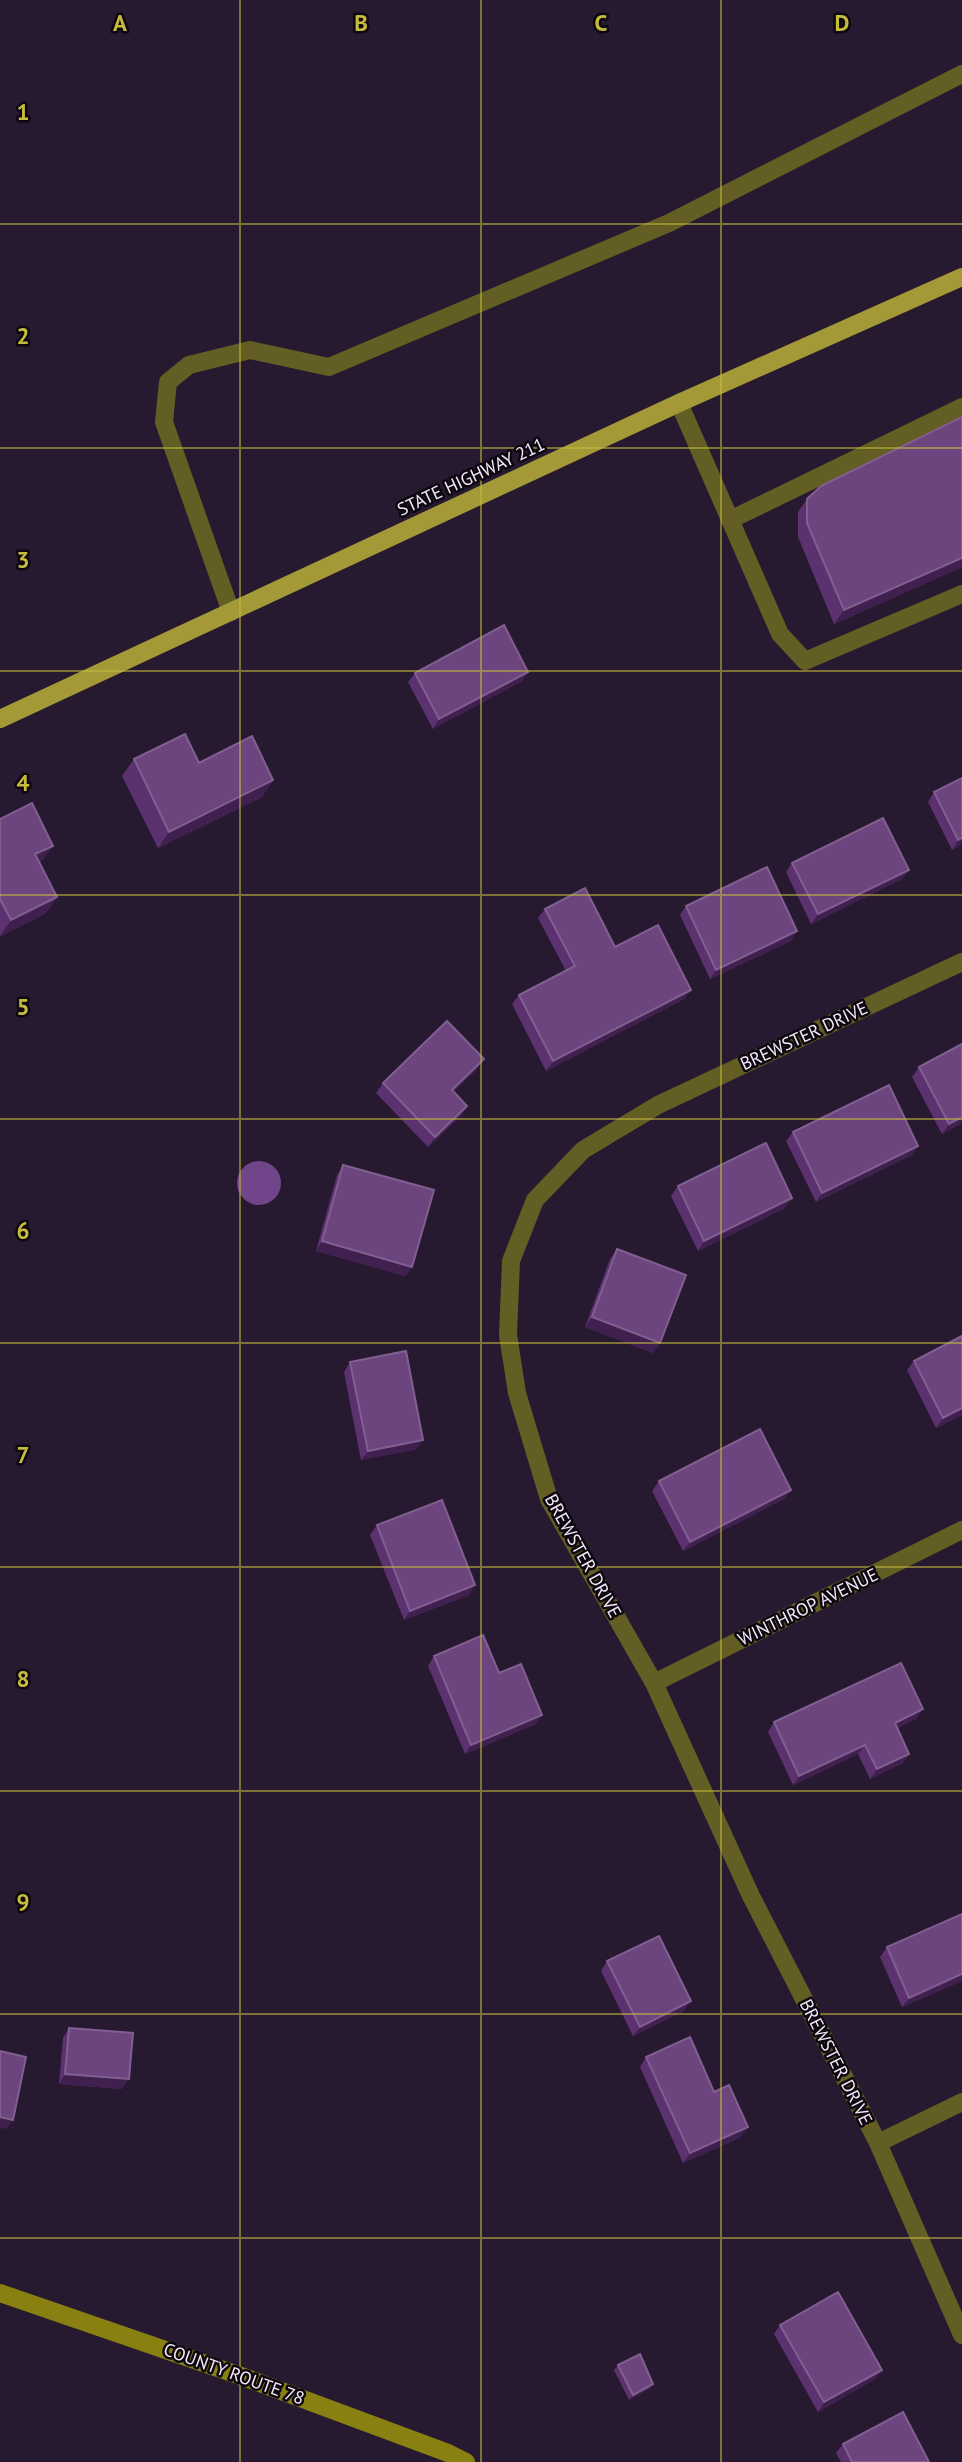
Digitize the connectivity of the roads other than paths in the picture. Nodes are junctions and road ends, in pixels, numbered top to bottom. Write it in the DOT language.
graph roads {
  1 [pos="962,74"];
  2 [pos="962,277"];
  3 [pos="679,403"];
  4 [pos="962,407"];
  5 [pos="730,520"];
  6 [pos="962,594"];
  7 [pos="231,612"];
  8 [pos="0,719"];
  9 [pos="962,962"];
  10 [pos="962,1531"];
  11 [pos="654,1683"];
  12 [pos="962,2102"];
  13 [pos="878,2143"];
  14 [pos="0,2293"];
  15 [pos="962,2335"];
  16 [pos="466,2462"];
  1 -- 7 [label="street"];
  2 -- 3 [label="main road, STATE HIGHWAY 211"];
  3 -- 5 [label="street"];
  3 -- 7 [label="main road, STATE HIGHWAY 211"];
  4 -- 5 [label="street"];
  5 -- 6 [label="street"];
  7 -- 8 [label="main road, STATE HIGHWAY 211"];
  9 -- 11 [label="street, BREWSTER DRIVE"];
  10 -- 11 [label="street, WINTHROP AVENUE"];
  11 -- 13 [label="street, BREWSTER DRIVE"];
  12 -- 13 [label="street"];
  13 -- 15 [label="street, BREWSTER DRIVE"];
  14 -- 16 [label="street, COUNTY ROUTE 78"];
}
